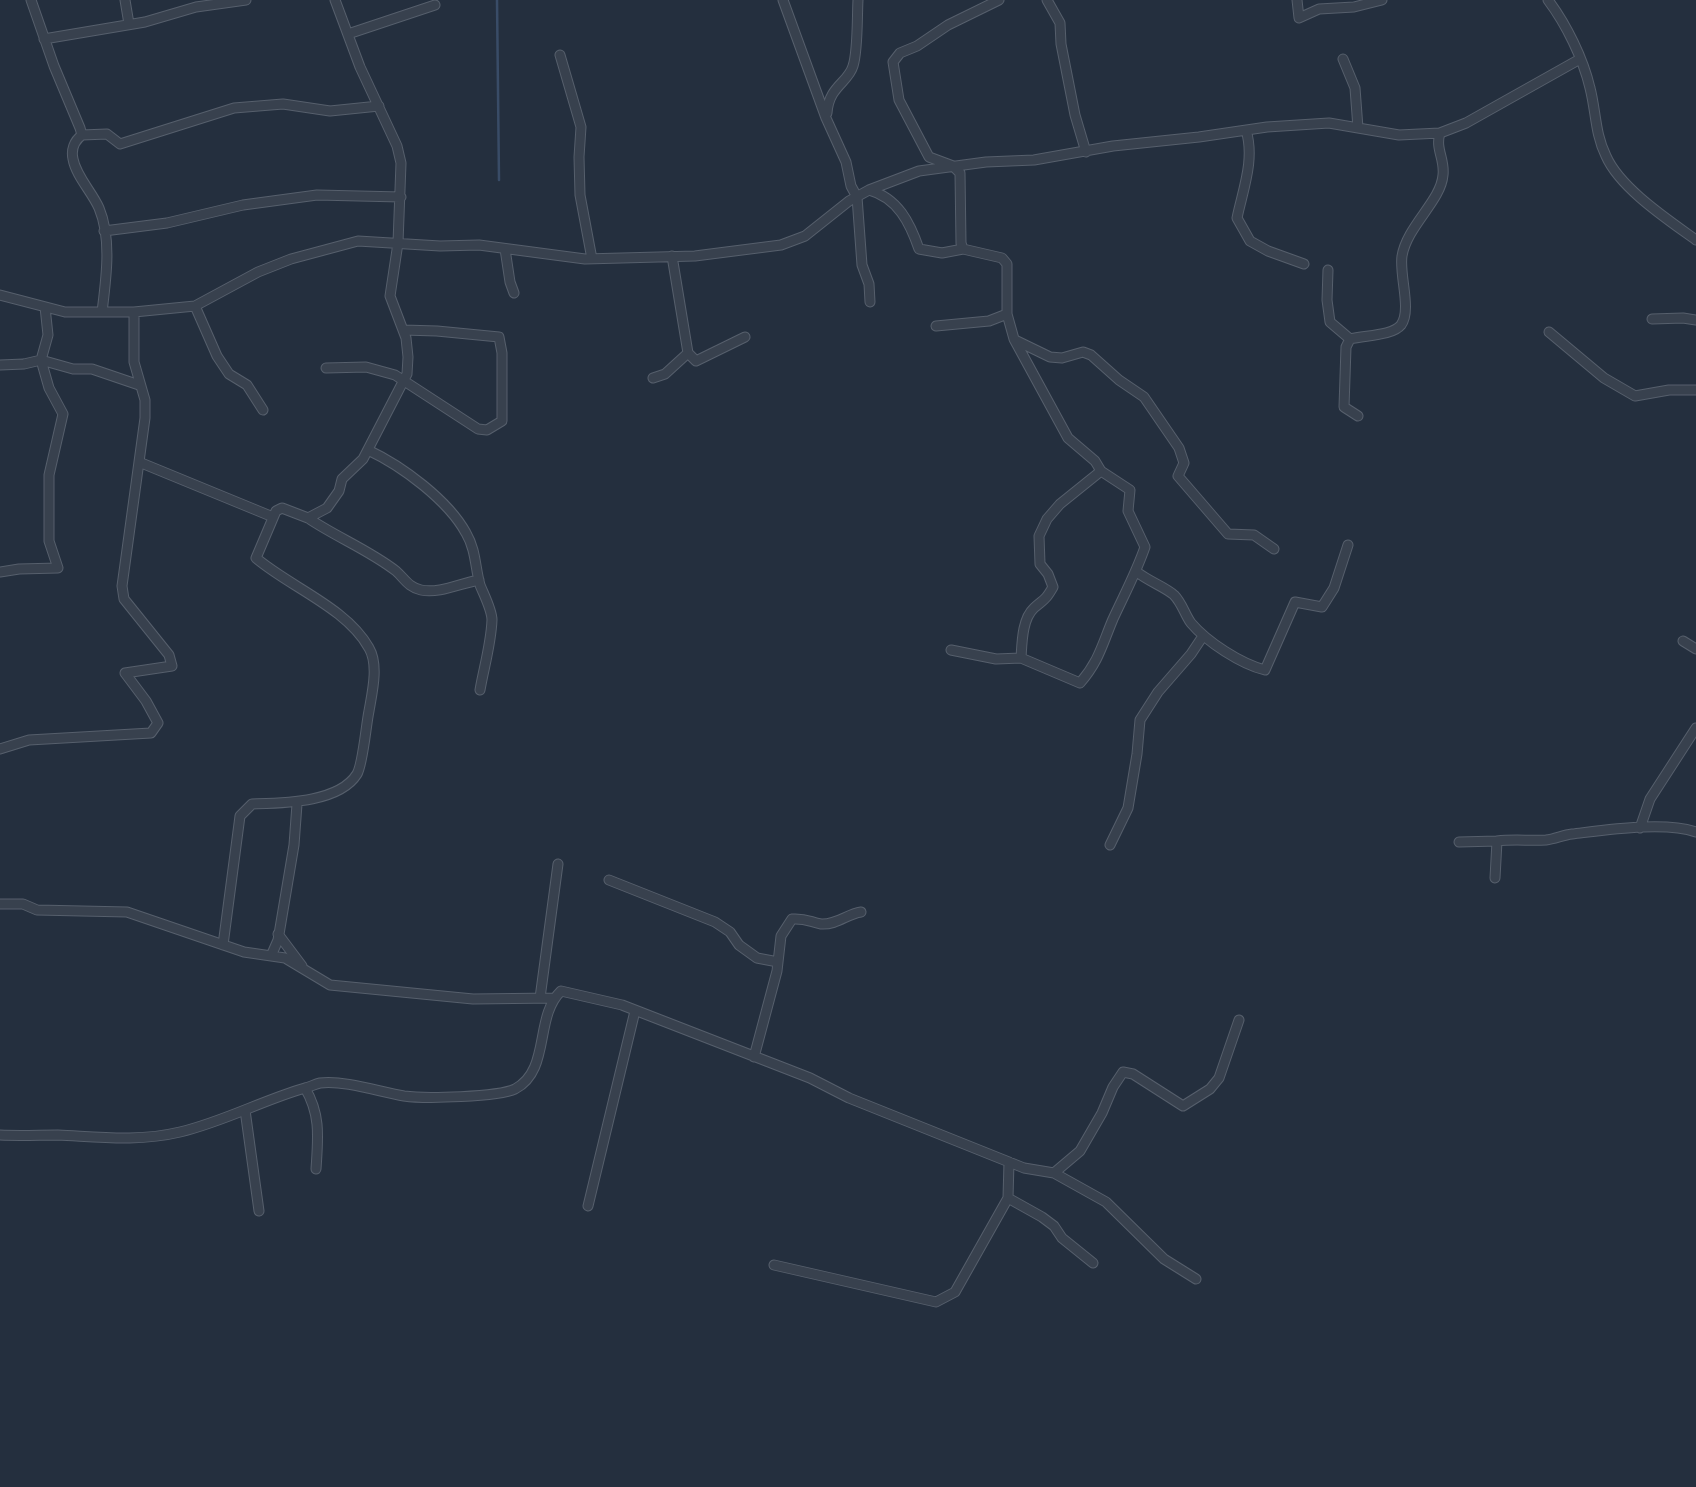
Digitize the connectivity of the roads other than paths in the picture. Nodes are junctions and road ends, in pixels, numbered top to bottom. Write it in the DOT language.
graph roads {
  1 [pos="31,0"];
  2 [pos="125,0"];
  3 [pos="246,0"];
  4 [pos="335,0"];
  5 [pos="783,0"];
  6 [pos="858,0"];
  7 [pos="999,0"];
  8 [pos="1047,0"];
  9 [pos="1297,0"];
  10 [pos="1381,0"];
  11 [pos="1548,0"];
  12 [pos="435,5"];
  13 [pos="129,24"];
  14 [pos="348,34"];
  15 [pos="44,39"];
  16 [pos="560,55"];
  17 [pos="1343,59"];
  18 [pos="1580,59"];
  19 [pos="379,106"];
  20 [pos="826,118"];
  21 [pos="1358,128"];
  22 [pos="1246,130"];
  23 [pos="1440,133"];
  24 [pos="82,135"];
  25 [pos="1086,152"];
  26 [pos="953,166"];
  27 [pos="869,190"];
  28 [pos="401,197"];
  29 [pos="857,197"];
  30 [pos="104,231"];
  31 [pos="1696,240"];
  32 [pos="398,243"];
  33 [pos="505,249"];
  34 [pos="963,249"];
  35 [pos="672,256"];
  36 [pos="592,258"];
  37 [pos="1304,264"];
  38 [pos="1328,270"];
  39 [pos="514,293"];
  40 [pos="0,295"];
  41 [pos="870,302"];
  42 [pos="195,306"];
  43 [pos="45,307"];
  44 [pos="102,312"];
  45 [pos="134,312"];
  46 [pos="1007,314"];
  47 [pos="1652,319"];
  48 [pos="1696,320"];
  49 [pos="936,326"];
  50 [pos="403,330"];
  51 [pos="1549,332"];
  52 [pos="745,337"];
  53 [pos="1014,339"];
  54 [pos="1350,339"];
  55 [pos="688,353"];
  56 [pos="41,360"];
  57 [pos="0,365"];
  58 [pos="326,368"];
  59 [pos="653,378"];
  60 [pos="404,379"];
  61 [pos="139,385"];
  62 [pos="1696,390"];
  63 [pos="262,410"];
  64 [pos="1358,416"];
  65 [pos="368,450"];
  66 [pos="139,462"];
  67 [pos="1101,471"];
  68 [pos="273,517"];
  69 [pos="308,518"];
  70 [pos="1348,545"];
  71 [pos="1274,550"];
  72 [pos="0,572"];
  73 [pos="1137,572"];
  74 [pos="479,580"];
  75 [pos="1203,636"];
  76 [pos="1684,641"];
  77 [pos="1696,649"];
  78 [pos="951,650"];
  79 [pos="1021,658"];
  80 [pos="480,690"];
  81 [pos="1696,729"];
  82 [pos="0,749"];
  83 [pos="297,804"];
  84 [pos="1640,828"];
  85 [pos="1696,832"];
  86 [pos="1497,841"];
  87 [pos="1458,842"];
  88 [pos="1111,845"];
  89 [pos="558,864"];
  90 [pos="1495,878"];
  91 [pos="609,880"];
  92 [pos="0,904"];
  93 [pos="861,912"];
  94 [pos="278,934"];
  95 [pos="223,945"];
  96 [pos="271,956"];
  97 [pos="778,962"];
  98 [pos="306,970"];
  99 [pos="540,998"];
  100 [pos="554,998"];
  101 [pos="635,1011"];
  102 [pos="1239,1020"];
  103 [pos="754,1057"];
  104 [pos="305,1088"];
  105 [pos="245,1110"];
  106 [pos="0,1135"];
  107 [pos="1009,1162"];
  108 [pos="316,1169"];
  109 [pos="1054,1173"];
  110 [pos="1007,1198"];
  111 [pos="588,1206"];
  112 [pos="258,1211"];
  113 [pos="1093,1264"];
  114 [pos="774,1265"];
  115 [pos="1196,1279"];
  1 -- 15 [label="street"];
  2 -- 13 [label="street"];
  3 -- 13 [label="street"];
  4 -- 14 [label="street"];
  5 -- 20 [label="street"];
  6 -- 20 [label="street"];
  7 -- 26 [label="street"];
  8 -- 25 [label="street"];
  9 -- 10 [label="street"];
  11 -- 18 [label="street"];
  12 -- 14 [label="street"];
  13 -- 15 [label="street"];
  14 -- 19 [label="street"];
  15 -- 24 [label="street"];
  16 -- 36 [label="street"];
  17 -- 21 [label="street"];
  18 -- 23 [label="street"];
  18 -- 31 [label="street"];
  19 -- 24 [label="street"];
  19 -- 28 [label="street"];
  20 -- 29 [label="street"];
  21 -- 22 [label="street"];
  21 -- 23 [label="street"];
  22 -- 25 [label="street"];
  22 -- 37 [label="street"];
  23 -- 54 [label="street"];
  24 -- 30 [label="street"];
  25 -- 26 [label="street"];
  26 -- 27 [label="street"];
  26 -- 34 [label="street"];
  27 -- 29 [label="street"];
  27 -- 34 [label="street"];
  28 -- 30 [label="street"];
  28 -- 32 [label="street"];
  29 -- 35 [label="street"];
  29 -- 41 [label="street"];
  30 -- 44 [label="street"];
  32 -- 33 [label="street"];
  32 -- 42 [label="street"];
  32 -- 50 [label="street"];
  33 -- 36 [label="street"];
  33 -- 39 [label="street"];
  34 -- 46 [label="street"];
  35 -- 36 [label="street"];
  35 -- 55 [label="street"];
  38 -- 54 [label="street"];
  40 -- 43 [label="street"];
  42 -- 45 [label="street"];
  42 -- 63 [label="street"];
  43 -- 44 [label="street"];
  43 -- 56 [label="street"];
  44 -- 45 [label="street"];
  45 -- 61 [label="street"];
  46 -- 49 [label="street"];
  46 -- 53 [label="street"];
  47 -- 48 [label="street"];
  50 -- 60 [label="street"];
  50 -- 60 [label="street"];
  51 -- 62 [label="street"];
  52 -- 55 [label="street"];
  53 -- 67 [label="street"];
  53 -- 71 [label="street"];
  54 -- 64 [label="street"];
  55 -- 59 [label="street"];
  56 -- 57 [label="street"];
  56 -- 61 [label="street"];
  56 -- 72 [label="street"];
  58 -- 60 [label="street"];
  60 -- 65 [label="street"];
  61 -- 66 [label="street"];
  65 -- 69 [label="street"];
  65 -- 74 [label="street"];
  66 -- 68 [label="street"];
  66 -- 82 [label="street"];
  67 -- 73 [label="street"];
  67 -- 79 [label="street"];
  68 -- 69 [label="street"];
  68 -- 83 [label="street"];
  69 -- 74 [label="street"];
  70 -- 75 [label="street"];
  73 -- 75 [label="street"];
  73 -- 79 [label="street"];
  74 -- 80 [label="street"];
  75 -- 88 [label="street"];
  76 -- 77 [label="street"];
  78 -- 79 [label="street"];
  81 -- 84 [label="street"];
  83 -- 94 [label="street"];
  83 -- 95 [label="street"];
  84 -- 85 [label="street"];
  84 -- 86 [label="street"];
  86 -- 87 [label="street"];
  86 -- 90 [label="street"];
  89 -- 99 [label="street"];
  91 -- 97 [label="street"];
  92 -- 95 [label="street"];
  93 -- 97 [label="street"];
  94 -- 96 [label="street"];
  94 -- 98 [label="street"];
  95 -- 96 [label="street"];
  96 -- 98 [label="street"];
  97 -- 103 [label="street"];
  98 -- 99 [label="street"];
  99 -- 100 [label="street"];
  100 -- 101 [label="street"];
  100 -- 104 [label="street"];
  101 -- 103 [label="street"];
  101 -- 111 [label="street"];
  102 -- 109 [label="street"];
  103 -- 107 [label="street"];
  104 -- 105 [label="street"];
  104 -- 108 [label="street"];
  105 -- 106 [label="street"];
  105 -- 112 [label="street"];
  107 -- 109 [label="street"];
  107 -- 110 [label="street"];
  109 -- 115 [label="street"];
  110 -- 113 [label="street"];
  110 -- 114 [label="street"];
}
